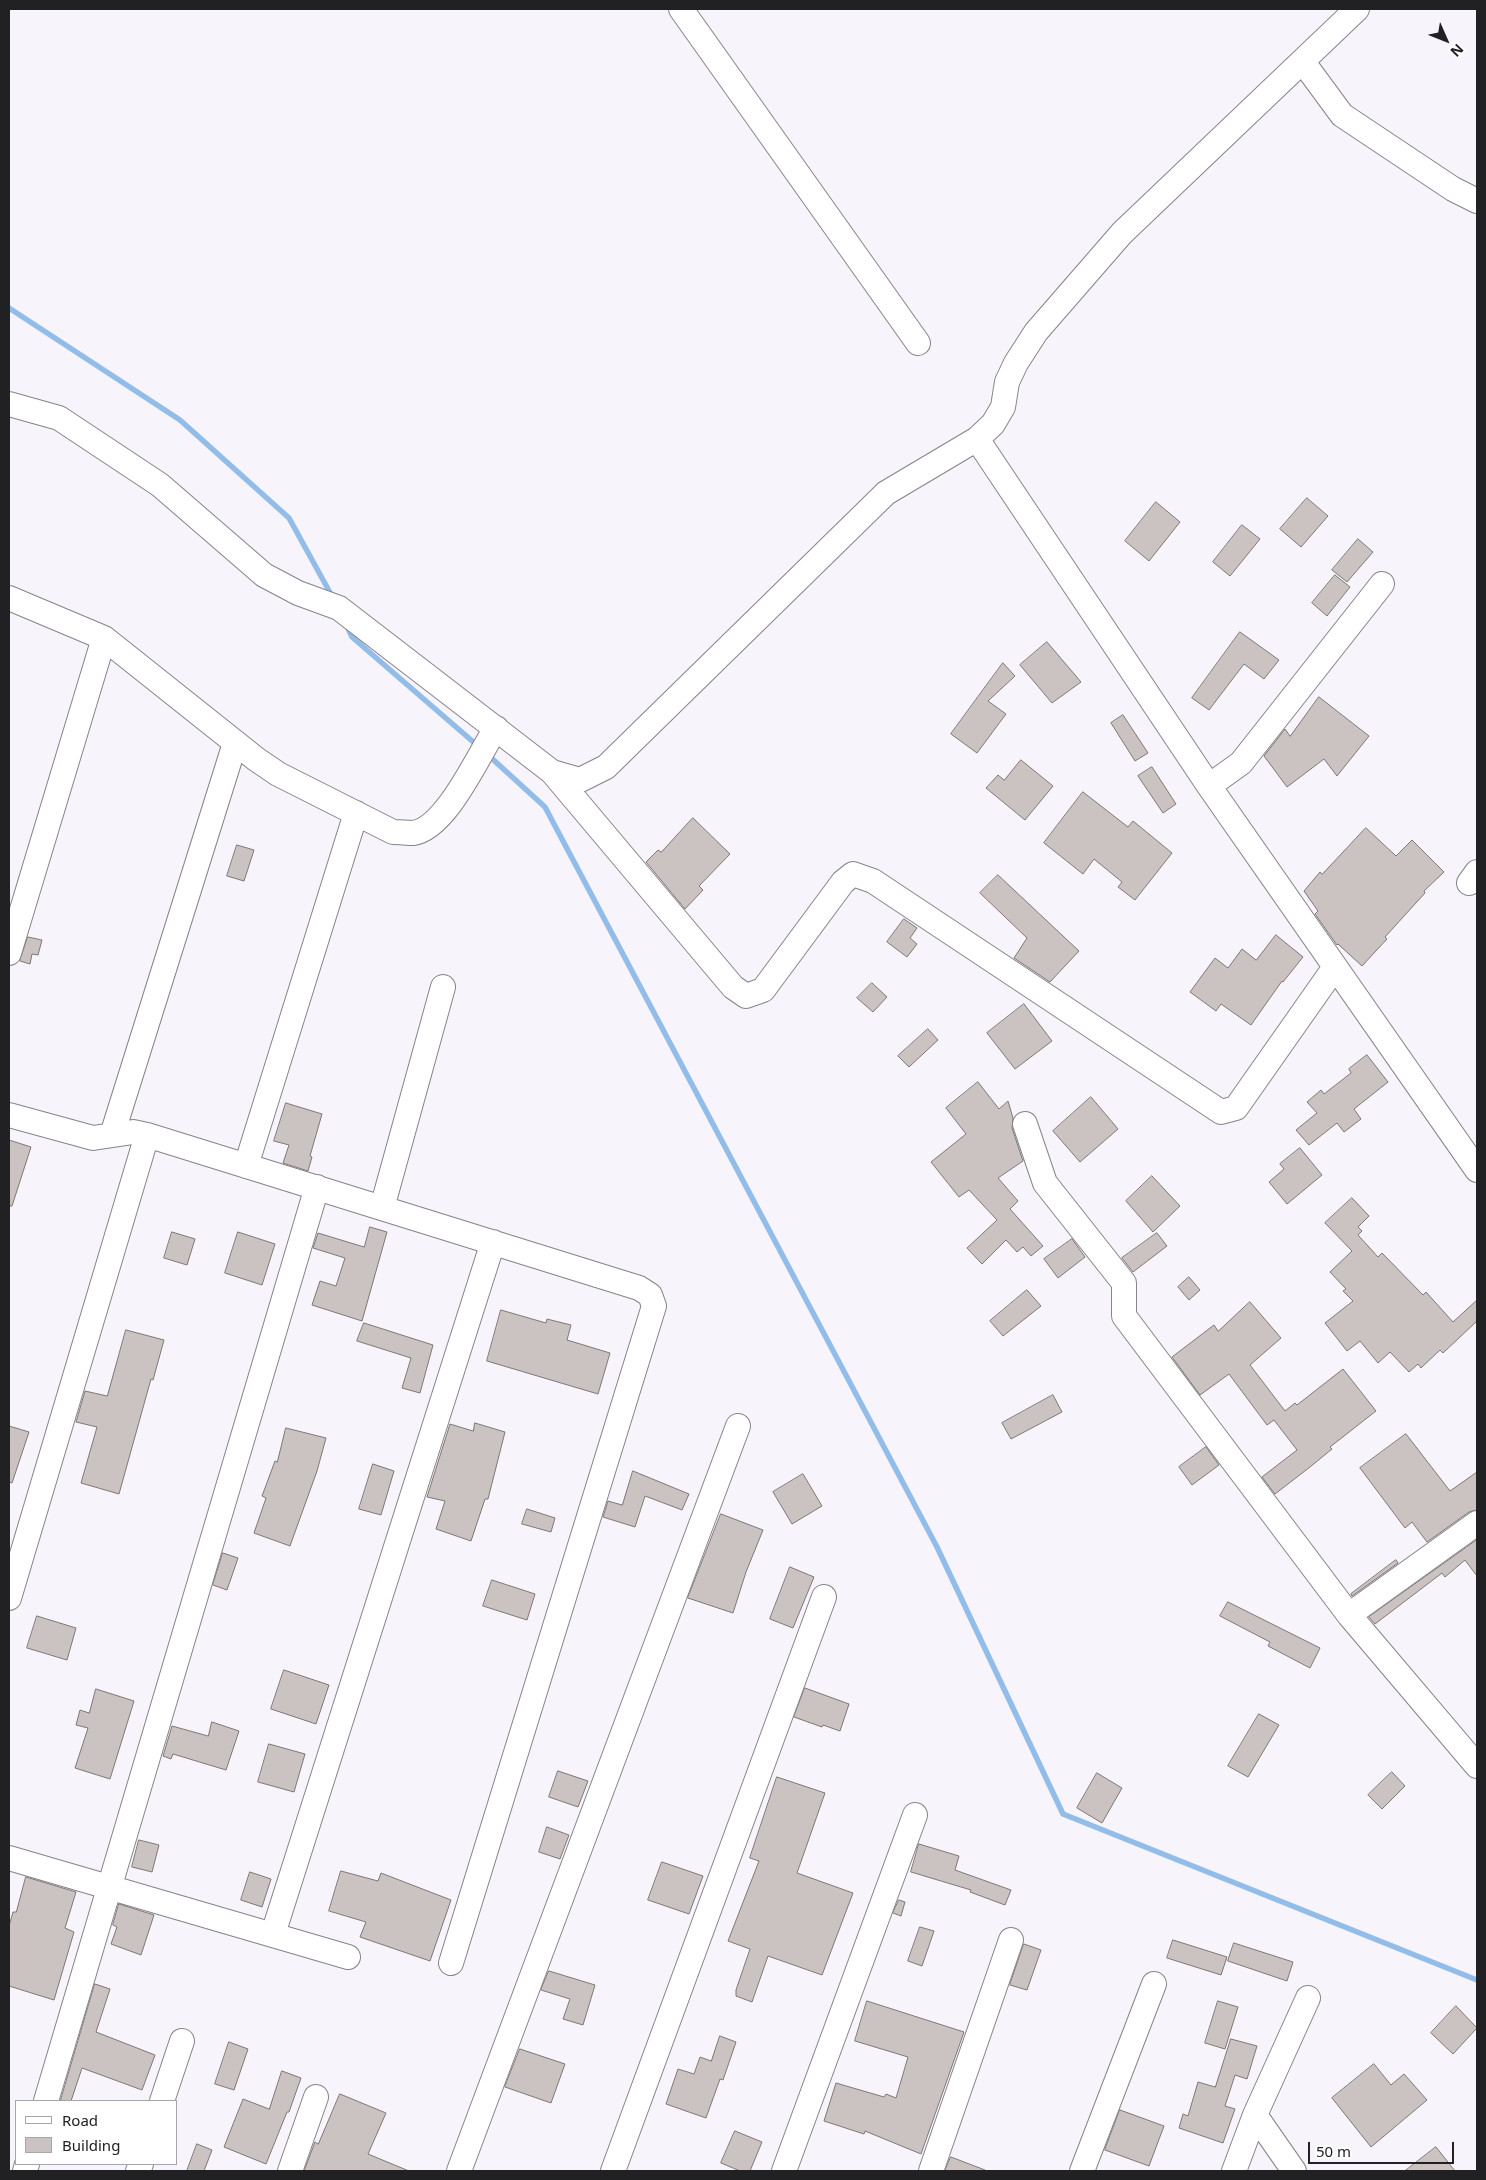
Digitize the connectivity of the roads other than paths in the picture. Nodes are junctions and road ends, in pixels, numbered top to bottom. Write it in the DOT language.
graph roads {
  1 [pos="681,9"];
  2 [pos="1357,9"];
  3 [pos="1303,62"];
  4 [pos="1477,202"];
  5 [pos="918,343"];
  6 [pos="9,404"];
  7 [pos="977,439"];
  8 [pos="1382,584"];
  9 [pos="9,598"];
  10 [pos="104,638"];
  11 [pos="496,728"];
  12 [pos="235,743"];
  13 [pos="552,772"];
  14 [pos="1209,786"];
  15 [pos="356,813"];
  16 [pos="9,953"];
  17 [pos="1335,967"];
  18 [pos="443,987"];
  19 [pos="9,1115"];
  20 [pos="1025,1124"];
  21 [pos="112,1135"];
  22 [pos="147,1135"];
  23 [pos="1475,1162"];
  24 [pos="246,1166"];
  25 [pos="316,1188"];
  26 [pos="382,1208"];
  27 [pos="493,1242"];
  28 [pos="738,1426"];
  29 [pos="1477,1523"];
  30 [pos="824,1597"];
  31 [pos="9,1598"];
  32 [pos="1348,1615"];
  33 [pos="1477,1766"];
  34 [pos="915,1815"];
  35 [pos="9,1858"];
  36 [pos="110,1887"];
  37 [pos="273,1934"];
  38 [pos="1011,1940"];
  39 [pos="348,1956"];
  40 [pos="451,1963"];
  41 [pos="1154,1984"];
  42 [pos="1308,1998"];
  43 [pos="182,2040"];
  44 [pos="316,2097"];
  45 [pos="46,2100"];
  46 [pos="162,2100"];
  47 [pos="1255,2115"];
  48 [pos="290,2171"];
  49 [pos="459,2171"];
  50 [pos="614,2171"];
  51 [pos="784,2171"];
  52 [pos="931,2171"];
  53 [pos="1082,2171"];
  54 [pos="1234,2171"];
  55 [pos="1294,2171"];
  1 -- 5 [label="street"];
  2 -- 3 [label="street"];
  3 -- 4 [label="street"];
  3 -- 7 [label="street"];
  6 -- 11 [label="street"];
  7 -- 13 [label="street"];
  7 -- 14 [label="street"];
  8 -- 14 [label="street"];
  9 -- 10 [label="street"];
  10 -- 12 [label="street"];
  10 -- 16 [label="street"];
  11 -- 13 [label="street"];
  11 -- 15 [label="street"];
  12 -- 15 [label="street"];
  12 -- 21 [label="street"];
  13 -- 17 [label="street"];
  14 -- 17 [label="street"];
  15 -- 24 [label="street"];
  17 -- 23 [label="street"];
  18 -- 26 [label="street"];
  19 -- 21 [label="street"];
  20 -- 32 [label="street"];
  21 -- 22 [label="street"];
  22 -- 24 [label="street"];
  22 -- 31 [label="street"];
  24 -- 25 [label="street"];
  25 -- 26 [label="street"];
  25 -- 36 [label="street"];
  26 -- 27 [label="street"];
  27 -- 37 [label="street"];
  27 -- 40 [label="street"];
  28 -- 49 [label="street"];
  29 -- 32 [label="street"];
  30 -- 50 [label="street"];
  32 -- 33 [label="street"];
  34 -- 51 [label="street"];
  35 -- 36 [label="street"];
  36 -- 37 [label="street"];
  36 -- 45 [label="street"];
  37 -- 39 [label="street"];
  38 -- 52 [label="street"];
  41 -- 53 [label="street"];
  42 -- 47 [label="street"];
  43 -- 46 [label="street"];
  44 -- 48 [label="street"];
  47 -- 54 [label="street"];
  47 -- 55 [label="street"];
}
